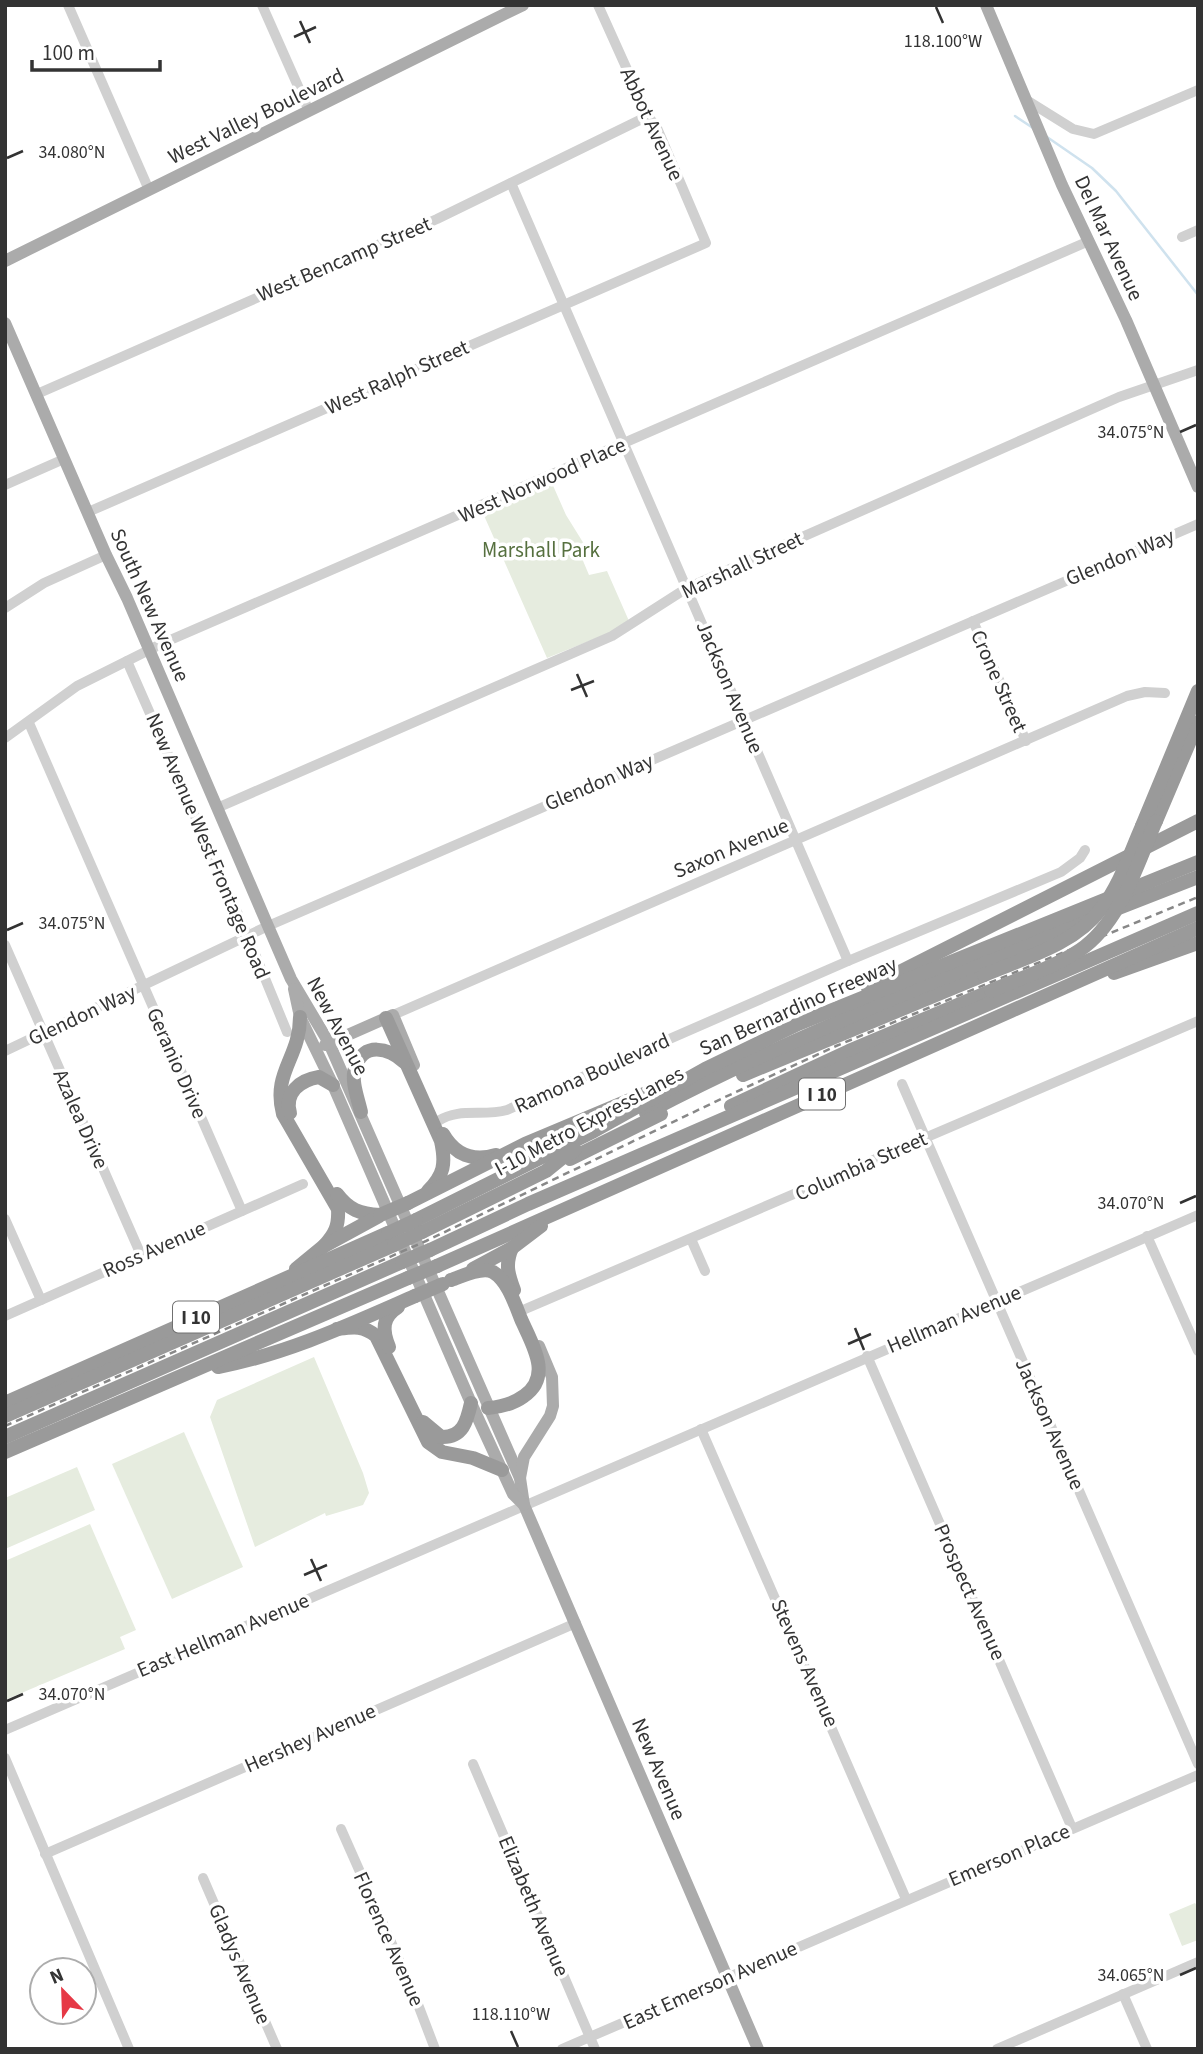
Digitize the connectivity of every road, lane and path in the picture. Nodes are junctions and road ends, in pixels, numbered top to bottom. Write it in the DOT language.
graph roads {
  1 [pos="68,5"];
  2 [pos="262,5"];
  3 [pos="523,5"];
  4 [pos="597,5"];
  5 [pos="986,5"];
  6 [pos="1198,90"];
  7 [pos="1028,101"];
  8 [pos="309,111"];
  9 [pos="648,116"];
  10 [pos="511,183"];
  11 [pos="149,191"];
  12 [pos="1198,230"];
  13 [pos="1182,237"];
  14 [pos="1089,241"];
  15 [pos="706,243"];
  16 [pos="5,261"];
  17 [pos="565,303"];
  18 [pos="5,323"];
  19 [pos="1198,370"];
  20 [pos="1154,386"];
  21 [pos="37,394"];
  22 [pos="625,443"];
  23 [pos="64,459"];
  24 [pos="5,485"];
  25 [pos="1198,487"];
  26 [pos="88,512"];
  27 [pos="1198,524"];
  28 [pos="106,555"];
  29 [pos="687,588"];
  30 [pos="5,608"];
  31 [pos="973,621"];
  32 [pos="149,651"];
  33 [pos="127,661"];
  34 [pos="1198,691"];
  35 [pos="1165,693"];
  36 [pos="744,720"];
  37 [pos="1198,722"];
  38 [pos="29,723"];
  39 [pos="5,737"];
  40 [pos="1026,741"];
  41 [pos="217,808"];
  42 [pos="1198,821"];
  43 [pos="1149,823"];
  44 [pos="796,840"];
  45 [pos="1085,850"];
  46 [pos="1198,862"];
  47 [pos="1198,877"];
  48 [pos="1198,912"];
  49 [pos="268,926"];
  50 [pos="1198,928"];
  51 [pos="248,937"];
  52 [pos="1198,943"];
  53 [pos="5,945"];
  54 [pos="848,961"];
  55 [pos="1091,975"];
  56 [pos="291,978"];
  57 [pos="142,986"];
  58 [pos="300,1017"];
  59 [pos="390,1017"];
  60 [pos="1198,1021"];
  61 [pos="798,1024"];
  62 [pos="287,1032"];
  63 [pos="44,1034"];
  64 [pos="329,1042"];
  65 [pos="315,1050"];
  66 [pos="5,1051"];
  67 [pos="404,1062"];
  68 [pos="705,1069"];
  69 [pos="902,1084"];
  70 [pos="333,1085"];
  71 [pos="361,1112"];
  72 [pos="438,1121"];
  73 [pos="924,1138"];
  74 [pos="511,1152"];
  75 [pos="546,1171"];
  76 [pos="303,1184"];
  77 [pos="423,1196"];
  78 [pos="528,1204"];
  79 [pos="242,1211"];
  80 [pos="1198,1214"];
  81 [pos="380,1216"];
  82 [pos="553,1216"];
  83 [pos="5,1219"];
  84 [pos="419,1226"];
  85 [pos="1147,1236"];
  86 [pos="391,1239"];
  87 [pos="691,1239"];
  88 [pos="324,1246"];
  89 [pos="512,1248"];
  90 [pos="141,1255"];
  91 [pos="705,1271"];
  92 [pos="288,1276"];
  93 [pos="447,1282"];
  94 [pos="415,1296"];
  95 [pos="41,1300"];
  96 [pos="996,1302"];
  97 [pos="523,1310"];
  98 [pos="5,1315"];
  99 [pos="337,1329"];
  100 [pos="1198,1351"];
  101 [pos="867,1356"];
  102 [pos="189,1372"];
  103 [pos="5,1403"];
  104 [pos="471,1403"];
  105 [pos="488,1408"];
  106 [pos="5,1416"];
  107 [pos="701,1429"];
  108 [pos="5,1437"];
  109 [pos="5,1452"];
  110 [pos="634,1458"];
  111 [pos="502,1470"];
  112 [pos="520,1478"];
  113 [pos="524,1505"];
  114 [pos="576,1623"];
  115 [pos="5,1730"];
  116 [pos="5,1758"];
  117 [pos="473,1763"];
  118 [pos="1198,1764"];
  119 [pos="1198,1775"];
  120 [pos="1072,1828"];
  121 [pos="341,1829"];
  122 [pos="46,1854"];
  123 [pos="204,1878"];
  124 [pos="906,1899"];
  125 [pos="820,1937"];
  126 [pos="1198,1962"];
  127 [pos="727,1978"];
  128 [pos="1123,1994"];
  129 [pos="590,2037"];
  130 [pos="129,2049"];
  131 [pos="276,2049"];
  132 [pos="435,2049"];
  133 [pos="562,2049"];
  134 [pos="595,2049"];
  135 [pos="758,2049"];
  136 [pos="997,2049"];
  137 [pos="1147,2049"];
  1 -- 11 [label="street"];
  2 -- 8 [label="street"];
  3 -- 8 [label="main road, West Valley Boulevard"];
  4 -- 9 [label="street, Abbot Avenue"];
  5 -- 7 [label="main road, Del Mar Avenue"];
  6 -- 7 [label="street"];
  7 -- 14 [label="main road, Del Mar Avenue"];
  8 -- 11 [label="main road, West Valley Boulevard"];
  9 -- 10 [label="street, West Bencamp Street"];
  9 -- 15 [label="street, Abbot Avenue"];
  10 -- 17 [label="street, Jackson Avenue"];
  10 -- 21 [label="street, West Bencamp Street"];
  11 -- 16 [label="main road, West Valley Boulevard"];
  12 -- 13 [label="street"];
  14 -- 20 [label="main road, Del Mar Avenue"];
  14 -- 22 [label="street, West Norwood Place"];
  15 -- 17 [label="street, West Ralph Street"];
  17 -- 22 [label="street, Jackson Avenue"];
  17 -- 26 [label="street, West Ralph Street"];
  18 -- 21 [label="main road, South New Avenue"];
  19 -- 20 [label="street, Marshall Street"];
  20 -- 25 [label="main road, Del Mar Avenue"];
  20 -- 29 [label="street, Marshall Street"];
  21 -- 23 [label="main road, South New Avenue"];
  22 -- 29 [label="street, Jackson Avenue"];
  22 -- 32 [label="street, West Norwood Place"];
  23 -- 24 [label="street"];
  23 -- 26 [label="main road, South New Avenue"];
  26 -- 28 [label="main road, South New Avenue"];
  27 -- 31 [label="street, Glendon Way"];
  28 -- 30 [label="street"];
  28 -- 32 [label="main road, South New Avenue"];
  29 -- 36 [label="street, Jackson Avenue"];
  29 -- 41 [label="street, Marshall Street"];
  31 -- 36 [label="street, Glendon Way"];
  31 -- 40 [label="street, Crone Street"];
  32 -- 33 [label="street, West Norwood Place"];
  32 -- 41 [label="main road, South New Avenue"];
  33 -- 38 [label="street, West Norwood Place"];
  33 -- 51 [label="street, New Avenue West Frontage Road"];
  34 -- 43 [label="highway"];
  35 -- 40 [label="street, Saxon Avenue"];
  36 -- 44 [label="street, Jackson Avenue"];
  36 -- 49 [label="street, Glendon Way"];
  37 -- 43 [label="highway"];
  38 -- 39 [label="street, West Norwood Place"];
  38 -- 57 [label="street, Geranio Drive"];
  40 -- 44 [label="street, Saxon Avenue"];
  41 -- 49 [label="main road, South New Avenue"];
  42 -- 61 [label="highway"];
  43 -- 75 [label="highway, bridge"];
  43 -- 78 [label="highway, bridge"];
  44 -- 54 [label="street, Jackson Avenue"];
  44 -- 59 [label="street, Saxon Avenue"];
  45 -- 54 [label="street, Ramona Boulevard"];
  46 -- 61 [label="highway, San Bernardino Freeway / I 10"];
  47 -- 75 [label="highway, I-10 Metro ExpressLanes"];
  48 -- 78 [label="highway"];
  49 -- 51 [label="street, Glendon Way"];
  49 -- 56 [label="main road"];
  50 -- 55 [label="highway, I 10"];
  51 -- 57 [label="street, Glendon Way"];
  51 -- 62 [label="street, New Avenue West Frontage Road"];
  52 -- 55 [label="highway"];
  53 -- 63 [label="street, Azalea Drive"];
  54 -- 72 [label="street, Ramona Boulevard"];
  55 -- 82 [label="highway, I 10"];
  56 -- 58 [label="main road, New Avenue"];
  56 -- 64 [label="main road, New Avenue"];
  57 -- 63 [label="street, Glendon Way"];
  57 -- 79 [label="street, Geranio Drive"];
  58 -- 65 [label="main road, New Avenue"];
  58 -- 88 [label="highway"];
  59 -- 64 [label="main road, Saxon Avenue"];
  59 -- 67 [label="highway"];
  59 -- 72 [label="main road"];
  60 -- 73 [label="street, Columbia Street"];
  61 -- 68 [label="highway, San Bernardino Freeway / I 10"];
  63 -- 66 [label="street, Glendon Way"];
  63 -- 90 [label="street, Azalea Drive"];
  64 -- 65 [label="main road, Saxon Avenue"];
  64 -- 71 [label="main road, New Avenue"];
  65 -- 70 [label="main road, New Avenue"];
  67 -- 71 [label="highway"];
  67 -- 77 [label="highway"];
  68 -- 74 [label="highway"];
  68 -- 84 [label="highway, San Bernardino Freeway / I 10"];
  69 -- 73 [label="street, Jackson Avenue"];
  70 -- 81 [label="highway"];
  70 -- 104 [label="main road, New Avenue"];
  71 -- 105 [label="main road, New Avenue"];
  72 -- 74 [label="highway"];
  73 -- 87 [label="street, Columbia Street"];
  73 -- 96 [label="street, Jackson Avenue"];
  74 -- 77 [label="highway"];
  75 -- 84 [label="highway, I-10 Metro ExpressLanes"];
  76 -- 79 [label="street, Ross Avenue"];
  77 -- 81 [label="highway, bridge"];
  78 -- 108 [label="highway, bridge"];
  79 -- 90 [label="street, Ross Avenue"];
  80 -- 85 [label="street, Hellman Avenue"];
  81 -- 88 [label="highway"];
  82 -- 89 [label="highway"];
  82 -- 102 [label="highway, I 10, bridge"];
  83 -- 95 [label="street"];
  84 -- 86 [label="highway, San Bernardino Freeway / I 10, bridge"];
  85 -- 96 [label="street, Hellman Avenue"];
  85 -- 100 [label="street"];
  86 -- 92 [label="highway, San Bernardino Freeway / I 10"];
  86 -- 106 [label="highway"];
  87 -- 91 [label="street"];
  87 -- 97 [label="street, Columbia Street"];
  88 -- 92 [label="highway"];
  89 -- 93 [label="highway"];
  89 -- 97 [label="highway"];
  90 -- 95 [label="street, Ross Avenue"];
  92 -- 103 [label="highway, San Bernardino Freeway / I 10"];
  93 -- 94 [label="highway, bridge"];
  93 -- 105 [label="highway"];
  94 -- 99 [label="highway"];
  94 -- 104 [label="highway"];
  95 -- 98 [label="street, Ross Avenue"];
  96 -- 101 [label="street, Hellman Avenue"];
  96 -- 118 [label="street, Jackson Avenue"];
  97 -- 112 [label="main road"];
  99 -- 102 [label="highway"];
  99 -- 111 [label="highway"];
  101 -- 107 [label="street, Hellman Avenue"];
  101 -- 120 [label="street, Prospect Avenue"];
  102 -- 109 [label="highway, I 10"];
  104 -- 111 [label="main road, New Avenue"];
  105 -- 112 [label="main road, New Avenue"];
  107 -- 110 [label="street, Hellman Avenue"];
  107 -- 124 [label="street, Stevens Avenue"];
  110 -- 113 [label="street, East Hellman Avenue"];
  111 -- 113 [label="main road, New Avenue"];
  112 -- 113 [label="main road, New Avenue"];
  113 -- 114 [label="main road, New Avenue"];
  113 -- 115 [label="street, East Hellman Avenue"];
  114 -- 122 [label="street, Hershey Avenue"];
  114 -- 127 [label="main road, New Avenue"];
  116 -- 122 [label="street"];
  117 -- 129 [label="street, Elizabeth Avenue"];
  119 -- 120 [label="street, Emerson Place"];
  120 -- 124 [label="street, Emerson Place"];
  121 -- 132 [label="street, Florence Avenue"];
  122 -- 130 [label="street"];
  123 -- 131 [label="street, Gladys Avenue"];
  124 -- 125 [label="street, Emerson Place"];
  125 -- 127 [label="street, East Emerson Avenue"];
  126 -- 128 [label="street"];
  127 -- 129 [label="street, East Emerson Avenue"];
  127 -- 135 [label="main road, New Avenue"];
  128 -- 136 [label="street"];
  128 -- 137 [label="street"];
  129 -- 133 [label="street, East Emerson Avenue"];
  129 -- 134 [label="street, Elizabeth Avenue"];
}
